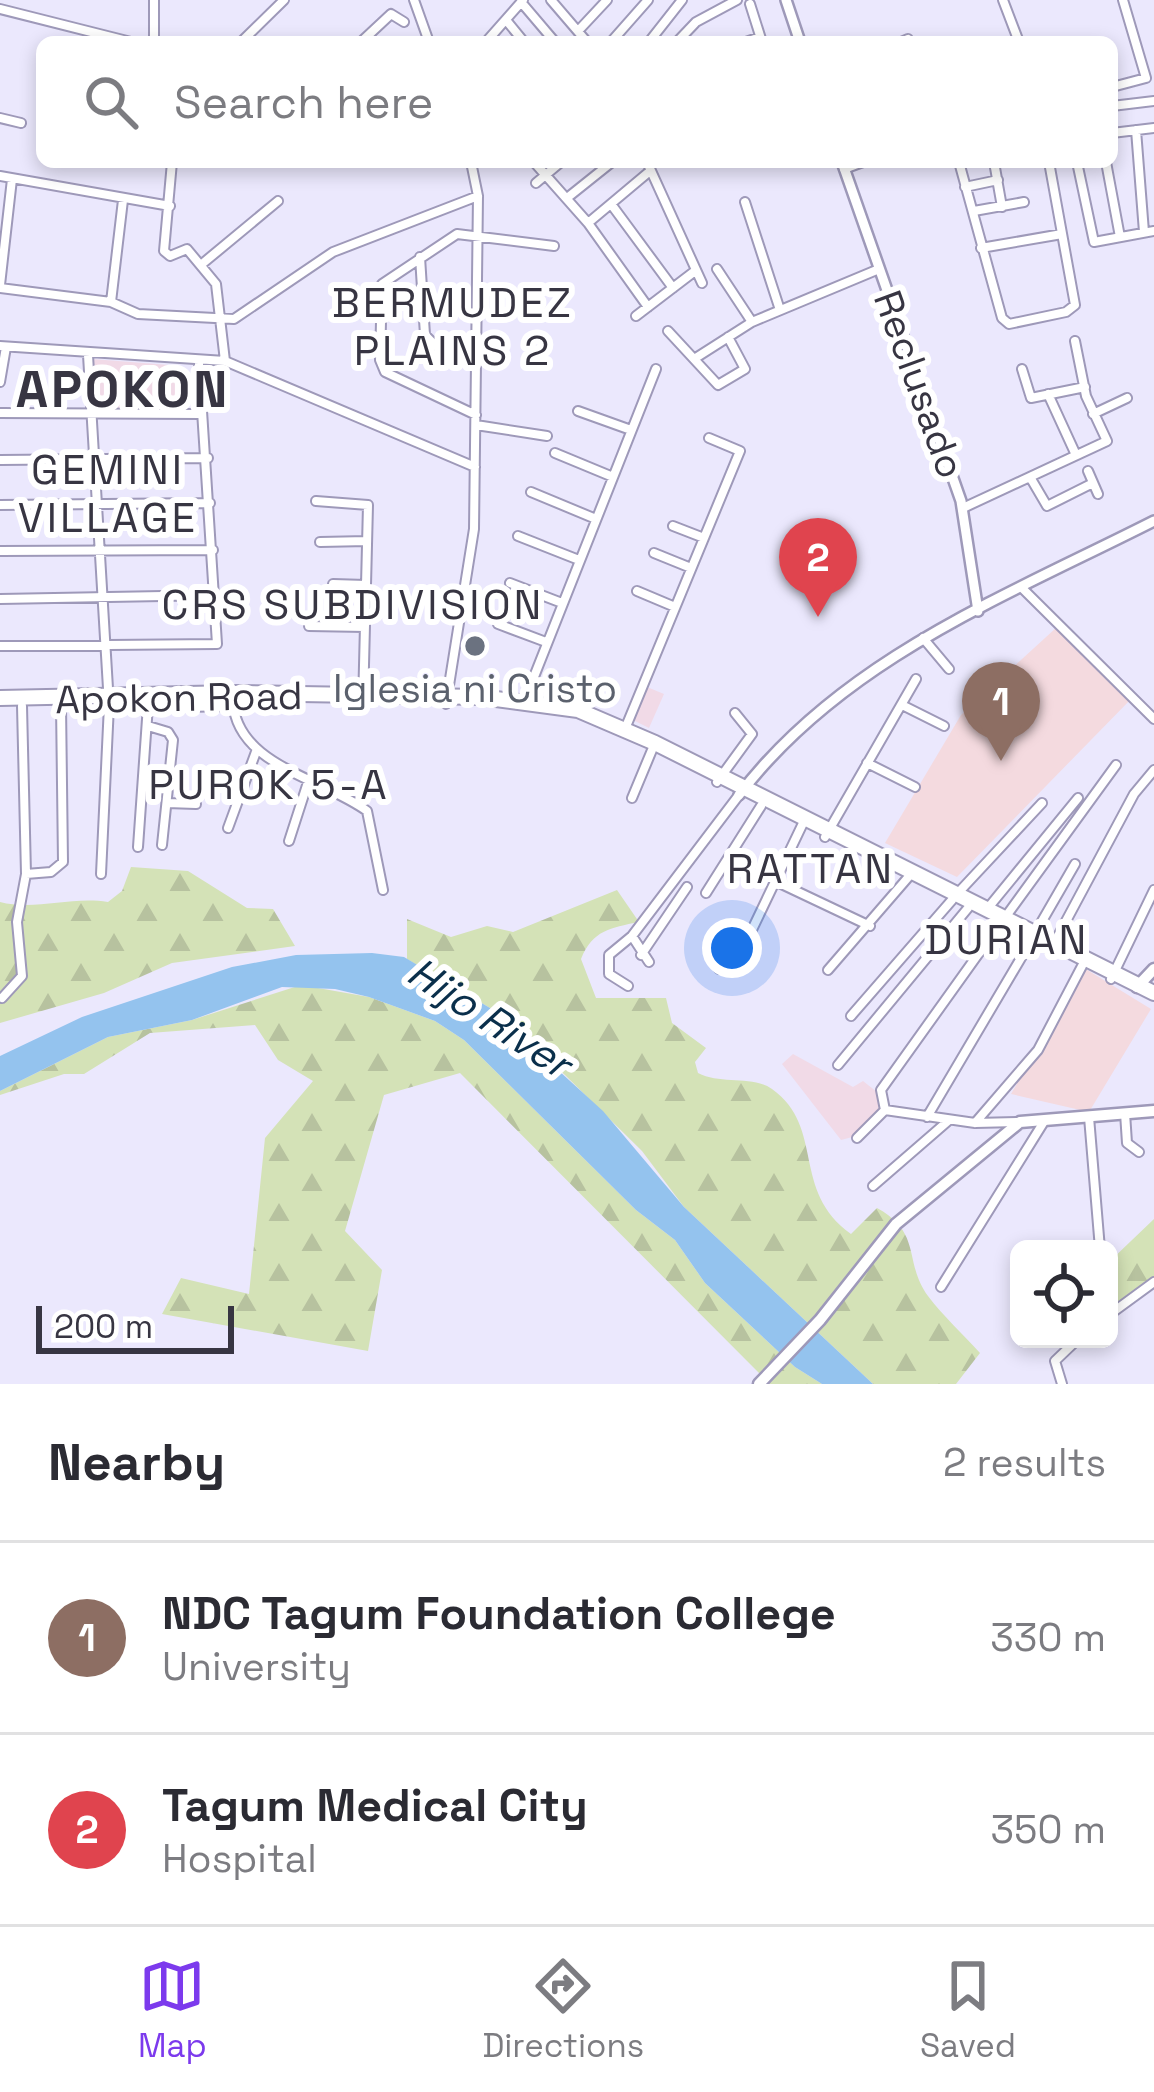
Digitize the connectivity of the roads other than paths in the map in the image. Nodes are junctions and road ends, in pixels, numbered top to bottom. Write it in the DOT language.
graph roads {
  1 [pos="154,0"];
  2 [pos="284,0"];
  3 [pos="607,0"];
  4 [pos="647,0"];
  5 [pos="682,0"];
  6 [pos="737,0"];
  7 [pos="786,0"];
  8 [pos="1003,0"];
  9 [pos="1124,0"];
  10 [pos="417,1"];
  11 [pos="522,1"];
  12 [pos="558,2"];
  13 [pos="752,2"];
  14 [pos="0,9"];
  15 [pos="506,20"];
  16 [pos="404,22"];
  17 [pos="578,31"];
  18 [pos="114,36"];
  19 [pos="153,36"];
  20 [pos="247,36"];
  21 [pos="367,36"];
  22 [pos="427,36"];
  23 [pos="493,36"];
  24 [pos="519,36"];
  25 [pos="550,36"];
  26 [pos="582,36"];
  27 [pos="616,36"];
  28 [pos="654,36"];
  29 [pos="683,36"];
  30 [pos="760,36"];
  31 [pos="798,36"];
  32 [pos="1017,36"];
  33 [pos="1154,49"];
  34 [pos="1140,59"];
  35 [pos="1118,86"];
  36 [pos="1154,101"];
  37 [pos="1118,105"];
  38 [pos="0,118"];
  39 [pos="21,123"];
  40 [pos="1154,128"];
  41 [pos="1136,130"];
  42 [pos="1118,132"];
  43 [pos="172,168"];
  44 [pos="472,168"];
  45 [pos="540,168"];
  46 [pos="554,168"];
  47 [pos="604,168"];
  48 [pos="648,168"];
  49 [pos="649,168"];
  50 [pos="844,168"];
  51 [pos="960,168"];
  52 [pos="995,168"];
  53 [pos="1050,168"];
  54 [pos="1078,168"];
  55 [pos="1107,168"];
  56 [pos="546,175"];
  57 [pos="0,176"];
  58 [pos="12,179"];
  59 [pos="998,180"];
  60 [pos="536,183"];
  61 [pos="965,187"];
  62 [pos="478,196"];
  63 [pos="567,198"];
  64 [pos="123,200"];
  65 [pos="278,201"];
  66 [pos="745,202"];
  67 [pos="1024,202"];
  68 [pos="611,204"];
  69 [pos="170,206"];
  70 [pos="1002,207"];
  71 [pos="974,211"];
  72 [pos="588,223"];
  73 [pos="1149,231"];
  74 [pos="476,235"];
  75 [pos="1062,235"];
  76 [pos="1120,237"];
  77 [pos="554,246"];
  78 [pos="981,248"];
  79 [pos="420,257"];
  80 [pos="202,264"];
  81 [pos="717,269"];
  82 [pos="880,269"];
  83 [pos="695,271"];
  84 [pos="702,283"];
  85 [pos="0,286"];
  86 [pos="673,288"];
  87 [pos="110,302"];
  88 [pos="648,307"];
  89 [pos="780,310"];
  90 [pos="636,316"];
  91 [pos="219,320"];
  92 [pos="752,322"];
  93 [pos="668,331"];
  94 [pos="728,337"];
  95 [pos="1076,341"];
  96 [pos="3,347"];
  97 [pos="88,355"];
  98 [pos="694,358"];
  99 [pos="225,362"];
  100 [pos="199,364"];
  101 [pos="475,366"];
  102 [pos="656,369"];
  103 [pos="1022,369"];
  104 [pos="0,382"];
  105 [pos="1084,387"];
  106 [pos="1048,394"];
  107 [pos="1127,398"];
  108 [pos="578,411"];
  109 [pos="0,413"];
  110 [pos="91,414"];
  111 [pos="202,414"];
  112 [pos="1093,414"];
  113 [pos="476,420"];
  114 [pos="632,430"];
  115 [pos="547,436"];
  116 [pos="710,438"];
  117 [pos="555,453"];
  118 [pos="1076,455"];
  119 [pos="92,458"];
  120 [pos="208,458"];
  121 [pos="0,460"];
  122 [pos="475,467"];
  123 [pos="1088,471"];
  124 [pos="613,477"];
  125 [pos="1030,477"];
  126 [pos="1093,483"];
  127 [pos="531,491"];
  128 [pos="1098,494"];
  129 [pos="316,501"];
  130 [pos="210,503"];
  131 [pos="95,504"];
  132 [pos="0,505"];
  133 [pos="963,508"];
  134 [pos="596,519"];
  135 [pos="1154,521"];
  136 [pos="673,526"];
  137 [pos="518,536"];
  138 [pos="704,538"];
  139 [pos="367,541"];
  140 [pos="320,542"];
  141 [pos="0,550"];
  142 [pos="98,550"];
  143 [pos="213,550"];
  144 [pos="654,553"];
  145 [pos="579,560"];
  146 [pos="691,568"];
  147 [pos="510,583"];
  148 [pos="333,584"];
  149 [pos="366,585"];
  150 [pos="1024,589"];
  151 [pos="637,591"];
  152 [pos="217,595"];
  153 [pos="101,597"];
  154 [pos="0,599"];
  155 [pos="562,603"];
  156 [pos="675,607"];
  157 [pos="977,610"];
  158 [pos="498,624"];
  159 [pos="309,626"];
  160 [pos="365,627"];
  161 [pos="922,638"];
  162 [pos="546,642"];
  163 [pos="104,645"];
  164 [pos="0,646"];
  165 [pos="949,669"];
  166 [pos="916,679"];
  167 [pos="233,698"];
  168 [pos="148,700"];
  169 [pos="446,700"];
  170 [pos="363,701"];
  171 [pos="0,702"];
  172 [pos="109,702"];
  173 [pos="524,704"];
  174 [pos="62,705"];
  175 [pos="902,705"];
  176 [pos="22,706"];
  177 [pos="735,713"];
  178 [pos="1154,718"];
  179 [pos="147,726"];
  180 [pos="944,726"];
  181 [pos="623,732"];
  182 [pos="256,749"];
  183 [pos="652,750"];
  184 [pos="867,763"];
  185 [pos="1116,765"];
  186 [pos="1154,770"];
  187 [pos="309,779"];
  188 [pos="719,779"];
  189 [pos="915,787"];
  190 [pos="742,792"];
  191 [pos="632,798"];
  192 [pos="1078,798"];
  193 [pos="166,803"];
  194 [pos="1042,803"];
  195 [pos="196,804"];
  196 [pos="761,806"];
  197 [pos="803,822"];
  198 [pos="228,828"];
  199 [pos="826,833"];
  200 [pos="289,842"];
  201 [pos="162,844"];
  202 [pos="138,847"];
  203 [pos="1076,864"];
  204 [pos="26,874"];
  205 [pos="101,874"];
  206 [pos="910,876"];
  207 [pos="775,880"];
  208 [pos="687,887"];
  209 [pos="383,890"];
  210 [pos="1154,890"];
  211 [pos="706,892"];
  212 [pos="954,897"];
  213 [pos="968,908"];
  214 [pos="986,910"];
  215 [pos="1002,922"];
  216 [pos="870,926"];
  217 [pos="632,936"];
  218 [pos="1032,938"];
  219 [pos="1052,948"];
  220 [pos="1082,966"];
  221 [pos="719,969"];
  222 [pos="1154,969"];
  223 [pos="828,970"];
  224 [pos="1113,976"];
  225 [pos="628,986"];
  226 [pos="1137,987"];
  227 [pos="1154,995"];
  228 [pos="2,998"];
  229 [pos="851,1016"];
  230 [pos="838,1065"];
  231 [pos="885,1110"];
  232 [pos="1154,1111"];
  233 [pos="1125,1113"];
  234 [pos="1089,1115"];
  235 [pos="927,1117"];
  236 [pos="1046,1119"];
  237 [pos="948,1121"];
  238 [pos="1020,1122"];
  239 [pos="975,1123"];
  240 [pos="857,1138"];
  241 [pos="1139,1152"];
  242 [pos="873,1186"];
  243 [pos="1099,1240"];
  244 [pos="1154,1282"];
  245 [pos="941,1287"];
  246 [pos="1118,1308"];
  247 [pos="1068,1348"];
  248 [pos="763,1380"];
  249 [pos="1062,1384"];
  1 -- 19 [label="street"];
  2 -- 20 [label="street"];
  3 -- 17 [label="street"];
  4 -- 27 [label="street"];
  5 -- 28 [label="street"];
  6 -- 13 [label="street"];
  6 -- 29 [label="street"];
  7 -- 31 [label="street"];
  8 -- 32 [label="street"];
  9 -- 34 [label="street"];
  10 -- 22 [label="street"];
  11 -- 15 [label="street"];
  11 -- 25 [label="street"];
  12 -- 17 [label="street"];
  13 -- 30 [label="street"];
  14 -- 18 [label="street"];
  15 -- 23 [label="street"];
  15 -- 24 [label="street"];
  16 -- 21 [label="street"];
  17 -- 26 [label="street"];
  33 -- 34 [label="street"];
  34 -- 35 [label="street"];
  36 -- 37 [label="street"];
  38 -- 39 [label="street"];
  40 -- 41 [label="street"];
  41 -- 42 [label="street"];
  41 -- 73 [label="street"];
  43 -- 69 [label="street"];
  44 -- 62 [label="street"];
  45 -- 56 [label="street"];
  46 -- 56 [label="street"];
  47 -- 63 [label="street"];
  48 -- 68 [label="street"];
  49 -- 83 [label="street"];
  50 -- 82 [label="street, Reclusado"];
  51 -- 61 [label="street"];
  52 -- 59 [label="street"];
  53 -- 75 [label="street"];
  54 -- 76 [label="street"];
  55 -- 76 [label="street"];
  56 -- 60 [label="street"];
  56 -- 63 [label="street"];
  57 -- 58 [label="street"];
  58 -- 64 [label="street"];
  58 -- 85 [label="street"];
  59 -- 61 [label="street"];
  59 -- 70 [label="street"];
  61 -- 71 [label="street"];
  62 -- 74 [label="street"];
  62 -- 91 [label="street"];
  63 -- 72 [label="street"];
  64 -- 69 [label="street"];
  64 -- 87 [label="street"];
  65 -- 80 [label="street"];
  66 -- 89 [label="street"];
  67 -- 70 [label="street"];
  68 -- 72 [label="street"];
  68 -- 86 [label="street"];
  69 -- 80 [label="street"];
  70 -- 71 [label="street"];
  71 -- 78 [label="street"];
  72 -- 88 [label="street"];
  73 -- 76 [label="street"];
  74 -- 77 [label="street"];
  74 -- 79 [label="street"];
  74 -- 101 [label="street"];
  75 -- 78 [label="street"];
  75 -- 78 [label="street"];
  79 -- 101 [label="street"];
  79 -- 113 [label="street"];
  80 -- 91 [label="street"];
  81 -- 92 [label="street"];
  82 -- 89 [label="street"];
  82 -- 133 [label="street, Reclusado"];
  83 -- 84 [label="street"];
  83 -- 86 [label="street"];
  85 -- 87 [label="street"];
  86 -- 88 [label="street"];
  87 -- 91 [label="street"];
  88 -- 90 [label="street"];
  89 -- 92 [label="street"];
  91 -- 99 [label="street"];
  92 -- 94 [label="street"];
  93 -- 98 [label="street"];
  94 -- 98 [label="street"];
  94 -- 98 [label="street"];
  95 -- 105 [label="street"];
  96 -- 97 [label="street"];
  96 -- 104 [label="street"];
  97 -- 100 [label="street"];
  97 -- 110 [label="street"];
  99 -- 100 [label="street"];
  99 -- 122 [label="street"];
  100 -- 111 [label="street"];
  101 -- 113 [label="street"];
  102 -- 114 [label="street"];
  103 -- 106 [label="street"];
  105 -- 106 [label="street"];
  105 -- 112 [label="street"];
  106 -- 118 [label="street"];
  107 -- 112 [label="street"];
  108 -- 114 [label="street"];
  109 -- 110 [label="street"];
  110 -- 111 [label="street"];
  110 -- 119 [label="street"];
  111 -- 120 [label="street"];
  112 -- 118 [label="street"];
  113 -- 115 [label="street"];
  113 -- 122 [label="street"];
  114 -- 124 [label="street"];
  116 -- 138 [label="street"];
  117 -- 124 [label="street"];
  118 -- 125 [label="street"];
  119 -- 120 [label="street"];
  119 -- 121 [label="street"];
  119 -- 131 [label="street"];
  120 -- 130 [label="street"];
  122 -- 169 [label="street"];
  123 -- 126 [label="street"];
  124 -- 134 [label="street"];
  125 -- 126 [label="street"];
  125 -- 133 [label="street"];
  126 -- 128 [label="street"];
  127 -- 134 [label="street"];
  129 -- 139 [label="street"];
  130 -- 131 [label="street"];
  130 -- 143 [label="street"];
  131 -- 132 [label="street"];
  131 -- 142 [label="street"];
  133 -- 157 [label="street, Reclusado"];
  134 -- 145 [label="street"];
  135 -- 150 [label="street"];
  136 -- 138 [label="street"];
  137 -- 145 [label="street"];
  138 -- 146 [label="street"];
  139 -- 140 [label="street"];
  139 -- 149 [label="street"];
  141 -- 142 [label="street"];
  142 -- 143 [label="street"];
  142 -- 153 [label="street"];
  143 -- 152 [label="street"];
  144 -- 146 [label="street"];
  145 -- 155 [label="street"];
  146 -- 156 [label="street"];
  147 -- 155 [label="street"];
  148 -- 149 [label="street"];
  149 -- 160 [label="street"];
  150 -- 157 [label="street"];
  150 -- 178 [label="street"];
  151 -- 156 [label="street"];
  152 -- 153 [label="street"];
  152 -- 163 [label="street"];
  153 -- 154 [label="street"];
  153 -- 163 [label="street"];
  155 -- 162 [label="street"];
  156 -- 181 [label="street"];
  157 -- 161 [label="street"];
  158 -- 162 [label="street"];
  159 -- 160 [label="street"];
  160 -- 170 [label="street"];
  161 -- 165 [label="street"];
  161 -- 190 [label="street"];
  162 -- 173 [label="street"];
  163 -- 164 [label="street"];
  163 -- 172 [label="street"];
  166 -- 175 [label="street"];
  167 -- 168 [label="highway, Apokon Road"];
  167 -- 170 [label="highway, Apokon Road"];
  167 -- 182 [label="street"];
  168 -- 172 [label="highway, Apokon Road"];
  168 -- 179 [label="street"];
  169 -- 170 [label="highway, Apokon Road"];
  169 -- 173 [label="highway, Apokon Road"];
  171 -- 172 [label="highway, Apokon Road"];
  171 -- 176 [label="highway, Apokon Road"];
  172 -- 174 [label="highway, Apokon Road"];
  172 -- 205 [label="street"];
  173 -- 181 [label="highway, Apokon Road"];
  174 -- 176 [label="highway, Apokon Road"];
  174 -- 204 [label="street"];
  175 -- 180 [label="street"];
  175 -- 184 [label="street"];
  176 -- 204 [label="street"];
  177 -- 188 [label="street"];
  179 -- 193 [label="street"];
  179 -- 202 [label="street"];
  181 -- 183 [label="highway, Apokon Road"];
  181 -- 188 [label="highway, Apokon Road"];
  182 -- 187 [label="street"];
  182 -- 198 [label="street"];
  183 -- 188 [label="highway, Apokon Road"];
  183 -- 191 [label="street"];
  184 -- 189 [label="street"];
  184 -- 199 [label="street"];
  185 -- 215 [label="street"];
  186 -- 219 [label="street"];
  187 -- 200 [label="street"];
  187 -- 209 [label="street"];
  188 -- 190 [label="highway, Apokon Road"];
  190 -- 196 [label="highway, Apokon Road"];
  190 -- 197 [label="highway, Apokon Road"];
  190 -- 217 [label="street"];
  192 -- 214 [label="street"];
  193 -- 195 [label="street"];
  193 -- 201 [label="street"];
  194 -- 212 [label="street"];
  196 -- 197 [label="highway, Apokon Road"];
  196 -- 211 [label="street"];
  197 -- 199 [label="highway, Apokon Road"];
  197 -- 207 [label="street"];
  199 -- 206 [label="highway, Apokon Road"];
  203 -- 218 [label="street"];
  204 -- 228 [label="street"];
  206 -- 212 [label="highway, Apokon Road"];
  206 -- 216 [label="street"];
  207 -- 216 [label="street"];
  207 -- 221 [label="street"];
  208 -- 217 [label="street"];
  210 -- 224 [label="street"];
  212 -- 213 [label="highway, Apokon Road"];
  212 -- 214 [label="highway, Apokon Road"];
  212 -- 229 [label="street"];
  213 -- 215 [label="highway, Apokon Road"];
  213 -- 230 [label="street"];
  214 -- 215 [label="highway, Apokon Road"];
  215 -- 218 [label="highway, Apokon Road"];
  215 -- 231 [label="street"];
  216 -- 223 [label="street"];
  217 -- 225 [label="street"];
  218 -- 219 [label="highway, Apokon Road"];
  218 -- 235 [label="street"];
  219 -- 220 [label="highway, Apokon Road"];
  219 -- 224 [label="highway, Apokon Road"];
  220 -- 224 [label="highway, Apokon Road"];
  220 -- 239 [label="street"];
  222 -- 226 [label="main road"];
  224 -- 226 [label="highway, Apokon Road"];
  226 -- 227 [label="highway, Apokon Road"];
  231 -- 235 [label="street"];
  231 -- 240 [label="street"];
  232 -- 233 [label="main road"];
  233 -- 234 [label="main road"];
  233 -- 241 [label="street"];
  234 -- 236 [label="main road"];
  234 -- 243 [label="street"];
  235 -- 237 [label="street"];
  236 -- 238 [label="main road"];
  236 -- 245 [label="street"];
  237 -- 239 [label="street"];
  237 -- 242 [label="street"];
  238 -- 239 [label="street"];
  238 -- 248 [label="main road"];
  244 -- 246 [label="street"];
  247 -- 249 [label="street"];
}
